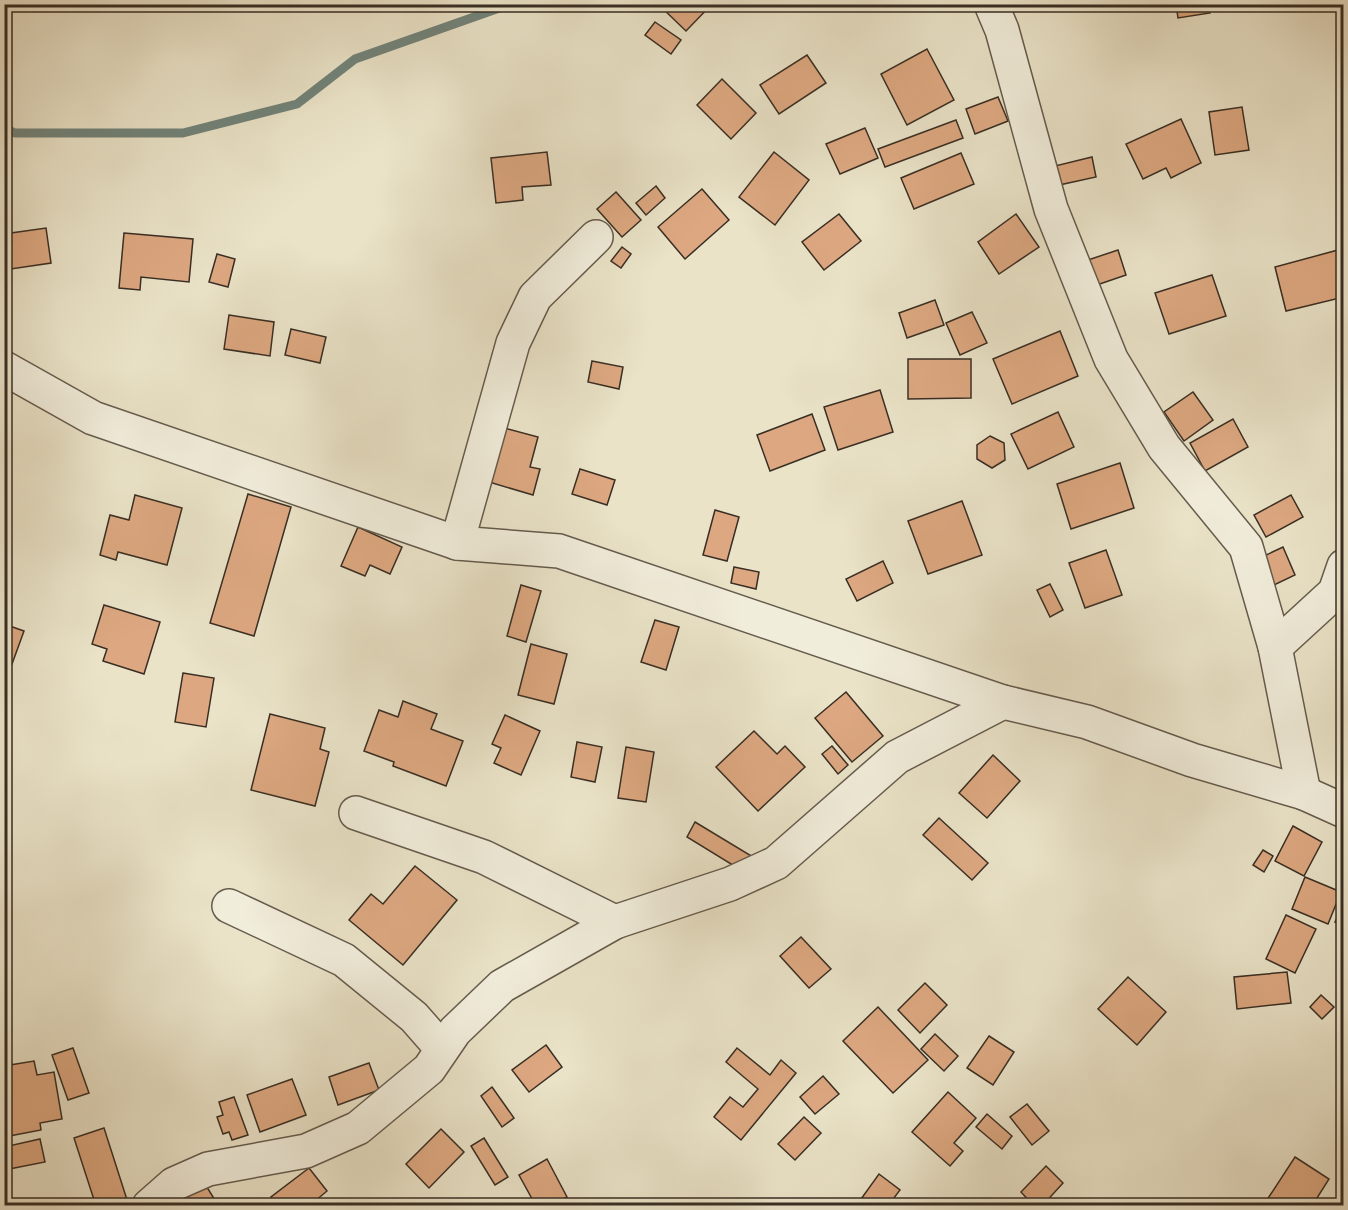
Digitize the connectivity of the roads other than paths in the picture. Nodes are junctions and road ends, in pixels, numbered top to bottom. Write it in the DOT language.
graph roads {
  1 [pos="991,4"];
  2 [pos="596,237"];
  3 [pos="4,368"];
  4 [pos="457,543"];
  5 [pos="1344,566"];
  6 [pos="1275,647"];
  7 [pos="1003,702"];
  8 [pos="1304,793"];
  9 [pos="1344,811"];
  10 [pos="356,813"];
  11 [pos="229,906"];
  12 [pos="615,922"];
  13 [pos="442,1049"];
  14 [pos="149,1206"];
  1 -- 6 [label="street"];
  2 -- 4 [label="street"];
  3 -- 4 [label="street"];
  4 -- 7 [label="street"];
  5 -- 6 [label="street"];
  6 -- 8 [label="street"];
  7 -- 8 [label="street"];
  7 -- 12 [label="street"];
  8 -- 9 [label="street"];
  10 -- 12 [label="street"];
  11 -- 13 [label="street"];
  12 -- 13 [label="street"];
  13 -- 14 [label="street"];
}
